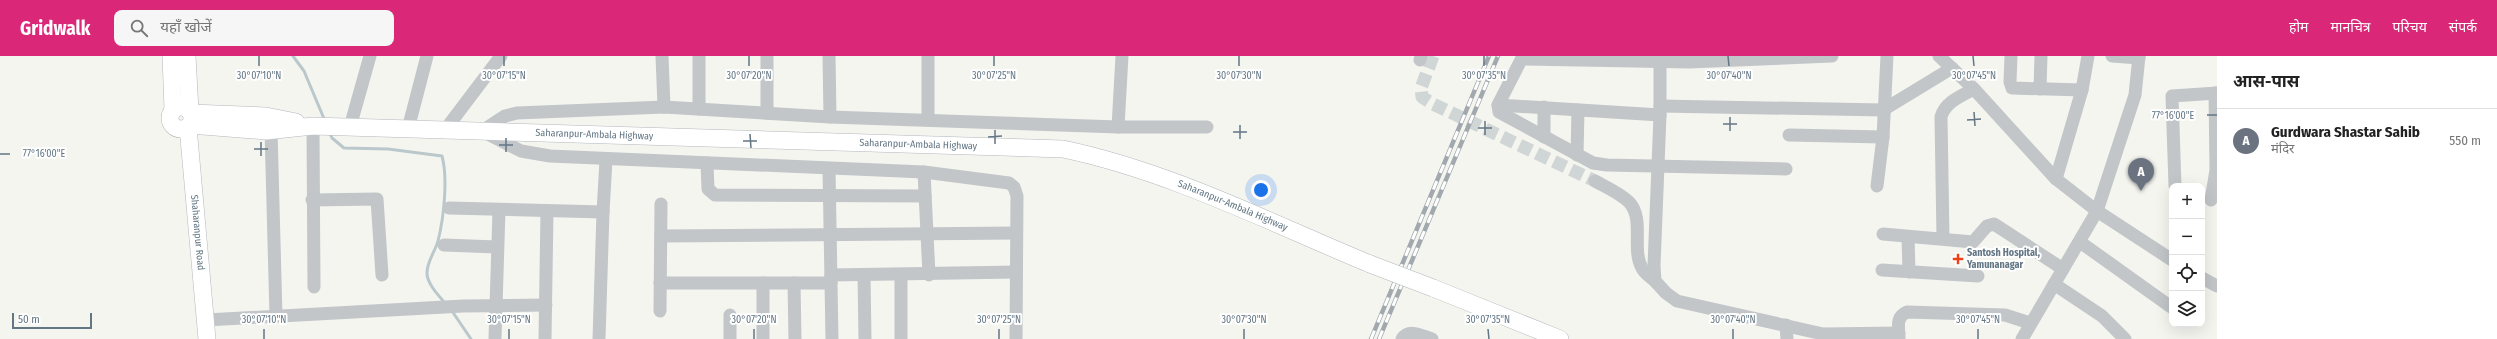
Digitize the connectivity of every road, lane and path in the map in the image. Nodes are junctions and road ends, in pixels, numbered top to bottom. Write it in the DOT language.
graph roads {
  1 [pos="171,56"];
  2 [pos="187,56"];
  3 [pos="370,56"];
  4 [pos="427,56"];
  5 [pos="501,56"];
  6 [pos="662,56"];
  7 [pos="699,56"];
  8 [pos="767,56"];
  9 [pos="829,56"];
  10 [pos="928,56"];
  11 [pos="1122,56"];
  12 [pos="1832,56"];
  13 [pos="1887,56"];
  14 [pos="1939,56"];
  15 [pos="2011,56"];
  16 [pos="2041,56"];
  17 [pos="2088,56"];
  18 [pos="2112,56"];
  19 [pos="2139,57"];
  20 [pos="1522,58"];
  21 [pos="1689,59"];
  22 [pos="1660,62"];
  23 [pos="1952,68"];
  24 [pos="1974,89"];
  25 [pos="2040,89"];
  26 [pos="2082,90"];
  27 [pos="2216,93"];
  28 [pos="1498,105"];
  29 [pos="664,107"];
  30 [pos="1544,107"];
  31 [pos="700,109"];
  32 [pos="1578,110"];
  33 [pos="1883,110"];
  34 [pos="1660,111"];
  35 [pos="767,113"];
  36 [pos="830,117"];
  37 [pos="185,119"];
  38 [pos="928,120"];
  39 [pos="313,126"];
  40 [pos="344,127"];
  41 [pos="1118,127"];
  42 [pos="1207,127"];
  43 [pos="408,129"];
  44 [pos="270,130"];
  45 [pos="445,130"];
  46 [pos="482,131"];
  47 [pos="1790,135"];
  48 [pos="1544,137"];
  49 [pos="1883,137"];
  50 [pos="1577,155"];
  51 [pos="606,160"];
  52 [pos="707,163"];
  53 [pos="1657,165"];
  54 [pos="828,169"];
  55 [pos="1786,169"];
  56 [pos="924,172"];
  57 [pos="2056,179"];
  58 [pos="1595,180"];
  59 [pos="2178,183"];
  60 [pos="1878,186"];
  61 [pos="829,196"];
  62 [pos="925,196"];
  63 [pos="312,200"];
  64 [pos="2210,200"];
  65 [pos="661,204"];
  66 [pos="449,208"];
  67 [pos="499,210"];
  68 [pos="547,211"];
  69 [pos="2097,211"];
  70 [pos="602,212"];
  71 [pos="1016,233"];
  72 [pos="1883,234"];
  73 [pos="928,235"];
  74 [pos="661,236"];
  75 [pos="830,236"];
  76 [pos="1908,237"];
  77 [pos="1943,238"];
  78 [pos="2080,242"];
  79 [pos="444,245"];
  80 [pos="497,247"];
  81 [pos="2169,258"];
  82 [pos="2063,269"];
  83 [pos="1882,270"];
  84 [pos="1016,272"];
  85 [pos="1909,272"];
  86 [pos="382,275"];
  87 [pos="864,275"];
  88 [pos="901,275"];
  89 [pos="929,275"];
  90 [pos="1978,276"];
  91 [pos="831,279"];
  92 [pos="2205,280"];
  93 [pos="1655,281"];
  94 [pos="660,283"];
  95 [pos="763,283"];
  96 [pos="794,283"];
  97 [pos="2054,284"];
  98 [pos="2217,286"];
  99 [pos="314,287"];
  100 [pos="495,305"];
  101 [pos="546,305"];
  102 [pos="2169,306"];
  103 [pos="660,311"];
  104 [pos="730,315"];
  105 [pos="276,316"];
  106 [pos="206,320"];
  107 [pos="2030,323"];
  108 [pos="1786,325"];
  109 [pos="1899,336"];
  110 [pos="196,339"];
  111 [pos="207,339"];
  112 [pos="495,339"];
  113 [pos="545,339"];
  114 [pos="600,339"];
  115 [pos="730,339"];
  116 [pos="763,339"];
  117 [pos="795,339"];
  118 [pos="832,339"];
  119 [pos="865,339"];
  120 [pos="901,339"];
  121 [pos="1016,339"];
  122 [pos="1402,339"];
  123 [pos="1432,339"];
  124 [pos="1560,339"];
  125 [pos="1787,339"];
  126 [pos="2022,339"];
  127 [pos="2124,339"];
  1 -- 37 [label="main road"];
  2 -- 37 [label="main road"];
  3 -- 40 [label="street"];
  4 -- 43 [label="street"];
  5 -- 45 [label="street"];
  6 -- 29 [label="street"];
  7 -- 31 [label="street"];
  8 -- 35 [label="street"];
  9 -- 36 [label="street"];
  10 -- 38 [label="street"];
  11 -- 41 [label="street"];
  12 -- 21 [label="street"];
  13 -- 33 [label="street"];
  14 -- 23 [label="street"];
  15 -- 25 [label="street"];
  16 -- 25 [label="street"];
  17 -- 26 [label="street"];
  18 -- 19 [label="street"];
  19 -- 69 [label="street"];
  20 -- 22 [label="street"];
  20 -- 28 [label="street"];
  21 -- 22 [label="street"];
  22 -- 34 [label="street"];
  23 -- 24 [label="street"];
  23 -- 33 [label="street"];
  24 -- 57 [label="street"];
  24 -- 77 [label="street"];
  25 -- 26 [label="street"];
  26 -- 57 [label="street"];
  27 -- 59 [label="street"];
  27 -- 64 [label="street"];
  28 -- 30 [label="street"];
  28 -- 48 [label="street"];
  29 -- 31 [label="street"];
  29 -- 46 [label="street"];
  30 -- 32 [label="street"];
  30 -- 48 [label="street"];
  31 -- 35 [label="street"];
  32 -- 34 [label="street"];
  32 -- 50 [label="street"];
  33 -- 34 [label="street"];
  33 -- 49 [label="street"];
  34 -- 53 [label="street"];
  35 -- 36 [label="street"];
  36 -- 38 [label="street"];
  37 -- 39 [label="main road, Saharanpur-Ambala Highway"];
  37 -- 44 [label="main road, Saharanpur-Ambala Highway"];
  37 -- 106 [label="main road, Shaharanpur Road"];
  37 -- 110 [label="main road, Shaharanpur Road"];
  38 -- 41 [label="street"];
  39 -- 40 [label="main road, Saharanpur-Ambala Highway"];
  39 -- 44 [label="main road, Saharanpur-Ambala Highway"];
  39 -- 63 [label="street"];
  40 -- 43 [label="main road, Saharanpur-Ambala Highway"];
  41 -- 42 [label="street"];
  43 -- 45 [label="main road, Saharanpur-Ambala Highway"];
  44 -- 105 [label="street"];
  45 -- 46 [label="main road, Saharanpur-Ambala Highway"];
  46 -- 51 [label="street"];
  46 -- 124 [label="main road, Saharanpur-Ambala Highway, bridge"];
  47 -- 49 [label="street"];
  48 -- 50 [label="street"];
  49 -- 60 [label="street"];
  50 -- 53 [label="street"];
  51 -- 52 [label="street"];
  51 -- 70 [label="street"];
  52 -- 54 [label="street"];
  52 -- 61 [label="street"];
  53 -- 55 [label="street"];
  53 -- 93 [label="street"];
  54 -- 56 [label="street"];
  54 -- 61 [label="street"];
  56 -- 62 [label="street"];
  56 -- 71 [label="street"];
  57 -- 69 [label="street"];
  58 -- 93 [label="street"];
  61 -- 62 [label="street"];
  61 -- 75 [label="street"];
  62 -- 73 [label="street"];
  63 -- 86 [label="street"];
  63 -- 99 [label="street"];
  65 -- 74 [label="street"];
  66 -- 67 [label="street"];
  67 -- 68 [label="street"];
  67 -- 80 [label="street"];
  68 -- 70 [label="street"];
  68 -- 101 [label="street"];
  69 -- 78 [label="street"];
  69 -- 81 [label="street"];
  70 -- 114 [label="street"];
  71 -- 73 [label="street"];
  71 -- 84 [label="street"];
  72 -- 76 [label="street"];
  73 -- 75 [label="street"];
  73 -- 89 [label="street"];
  74 -- 75 [label="street"];
  74 -- 94 [label="street"];
  75 -- 91 [label="street"];
  76 -- 77 [label="street"];
  76 -- 85 [label="street"];
  77 -- 82 [label="street"];
  78 -- 82 [label="street"];
  78 -- 102 [label="street"];
  79 -- 80 [label="street"];
  80 -- 100 [label="street"];
  82 -- 97 [label="street"];
  83 -- 85 [label="street"];
  84 -- 89 [label="street"];
  84 -- 121 [label="street"];
  85 -- 90 [label="street"];
  87 -- 88 [label="street"];
  87 -- 91 [label="street"];
  87 -- 119 [label="street"];
  88 -- 89 [label="street"];
  88 -- 120 [label="street"];
  91 -- 96 [label="street"];
  91 -- 118 [label="street"];
  92 -- 98 [label="street"];
  93 -- 108 [label="street"];
  94 -- 95 [label="street"];
  94 -- 103 [label="street"];
  95 -- 96 [label="street"];
  95 -- 116 [label="street"];
  96 -- 117 [label="street"];
  97 -- 107 [label="street"];
  97 -- 127 [label="street"];
  100 -- 101 [label="street"];
  100 -- 105 [label="street"];
  100 -- 112 [label="street"];
  101 -- 113 [label="street"];
  104 -- 115 [label="street"];
  105 -- 106 [label="street"];
  106 -- 111 [label="main road, Shaharanpur Road"];
  107 -- 109 [label="street"];
  107 -- 126 [label="street"];
  108 -- 109 [label="street"];
  108 -- 125 [label="street"];
  122 -- 123 [label="street"];
}
